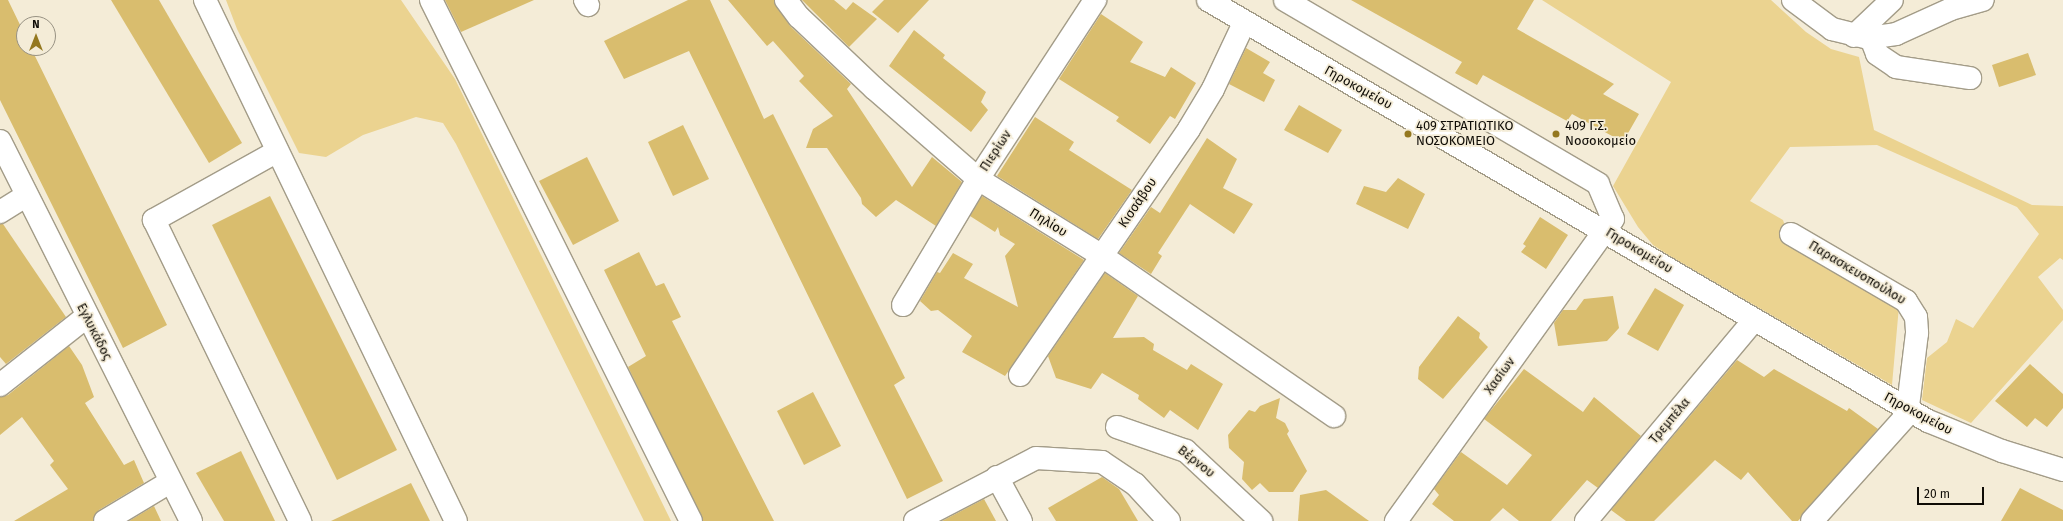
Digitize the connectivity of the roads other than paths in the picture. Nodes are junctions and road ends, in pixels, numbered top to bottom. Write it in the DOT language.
graph roads {
  1 [pos="205,0"];
  2 [pos="431,0"];
  3 [pos="786,0"];
  4 [pos="1095,0"];
  5 [pos="1287,0"];
  6 [pos="1793,0"];
  7 [pos="1892,0"];
  8 [pos="1983,0"];
  9 [pos="1221,4"];
  10 [pos="1244,24"];
  11 [pos="1863,37"];
  12 [pos="1970,78"];
  13 [pos="0,141"];
  14 [pos="276,152"];
  15 [pos="978,179"];
  16 [pos="26,196"];
  17 [pos="0,212"];
  18 [pos="1605,231"];
  19 [pos="1791,234"];
  20 [pos="1102,256"];
  21 [pos="903,305"];
  22 [pos="86,317"];
  23 [pos="1754,320"];
  24 [pos="1020,375"];
  25 [pos="0,385"];
  26 [pos="1909,410"];
  27 [pos="1334,416"];
  28 [pos="1117,427"];
  29 [pos="2063,470"];
  30 [pos="996,477"];
  31 [pos="170,482"];
  32 [pos="105,521"];
  33 [pos="191,521"];
  34 [pos="300,521"];
  35 [pos="456,521"];
  36 [pos="691,521"];
  37 [pos="915,521"];
  38 [pos="1021,521"];
  39 [pos="1169,521"];
  40 [pos="1261,521"];
  41 [pos="1396,521"];
  42 [pos="1586,521"];
  43 [pos="1812,521"];
  1 -- 14 [label="street"];
  2 -- 36 [label="street"];
  3 -- 15 [label="street, Πηλίου"];
  4 -- 15 [label="street, Πιερίων"];
  5 -- 18 [label="street, Χασίων"];
  6 -- 11 [label="street"];
  7 -- 11 [label="street"];
  8 -- 11 [label="street"];
  9 -- 10 [label="street, Γηροκομείου"];
  10 -- 18 [label="street, Γηροκομείου"];
  10 -- 20 [label="street, Κισσάβου"];
  11 -- 12 [label="street"];
  13 -- 16 [label="street, Εγλυκάδος"];
  14 -- 34 [label="street"];
  14 -- 35 [label="street"];
  15 -- 20 [label="street, Πηλίου"];
  15 -- 21 [label="street, Πιερίων"];
  16 -- 17 [label="street"];
  16 -- 22 [label="street, Εγλυκάδος"];
  18 -- 23 [label="street, Γηροκομείου"];
  18 -- 41 [label="street, Χασίων"];
  19 -- 26 [label="street, Παρασκευοπούλου"];
  20 -- 24 [label="street, Κισσάβου"];
  20 -- 27 [label="street, Πηλίου"];
  22 -- 25 [label="street"];
  22 -- 31 [label="street, Εγλυκάδος"];
  23 -- 26 [label="street, Γηροκομείου"];
  23 -- 42 [label="street, Τρεμπέλα"];
  26 -- 29 [label="street, Γηροκομείου"];
  26 -- 43 [label="street, Παρασκευοπούλου"];
  28 -- 40 [label="street, Βέρνου"];
  30 -- 37 [label="street"];
  30 -- 38 [label="street"];
  30 -- 39 [label="street"];
  31 -- 32 [label="street"];
  31 -- 33 [label="street, Εγλυκάδος"];
}
